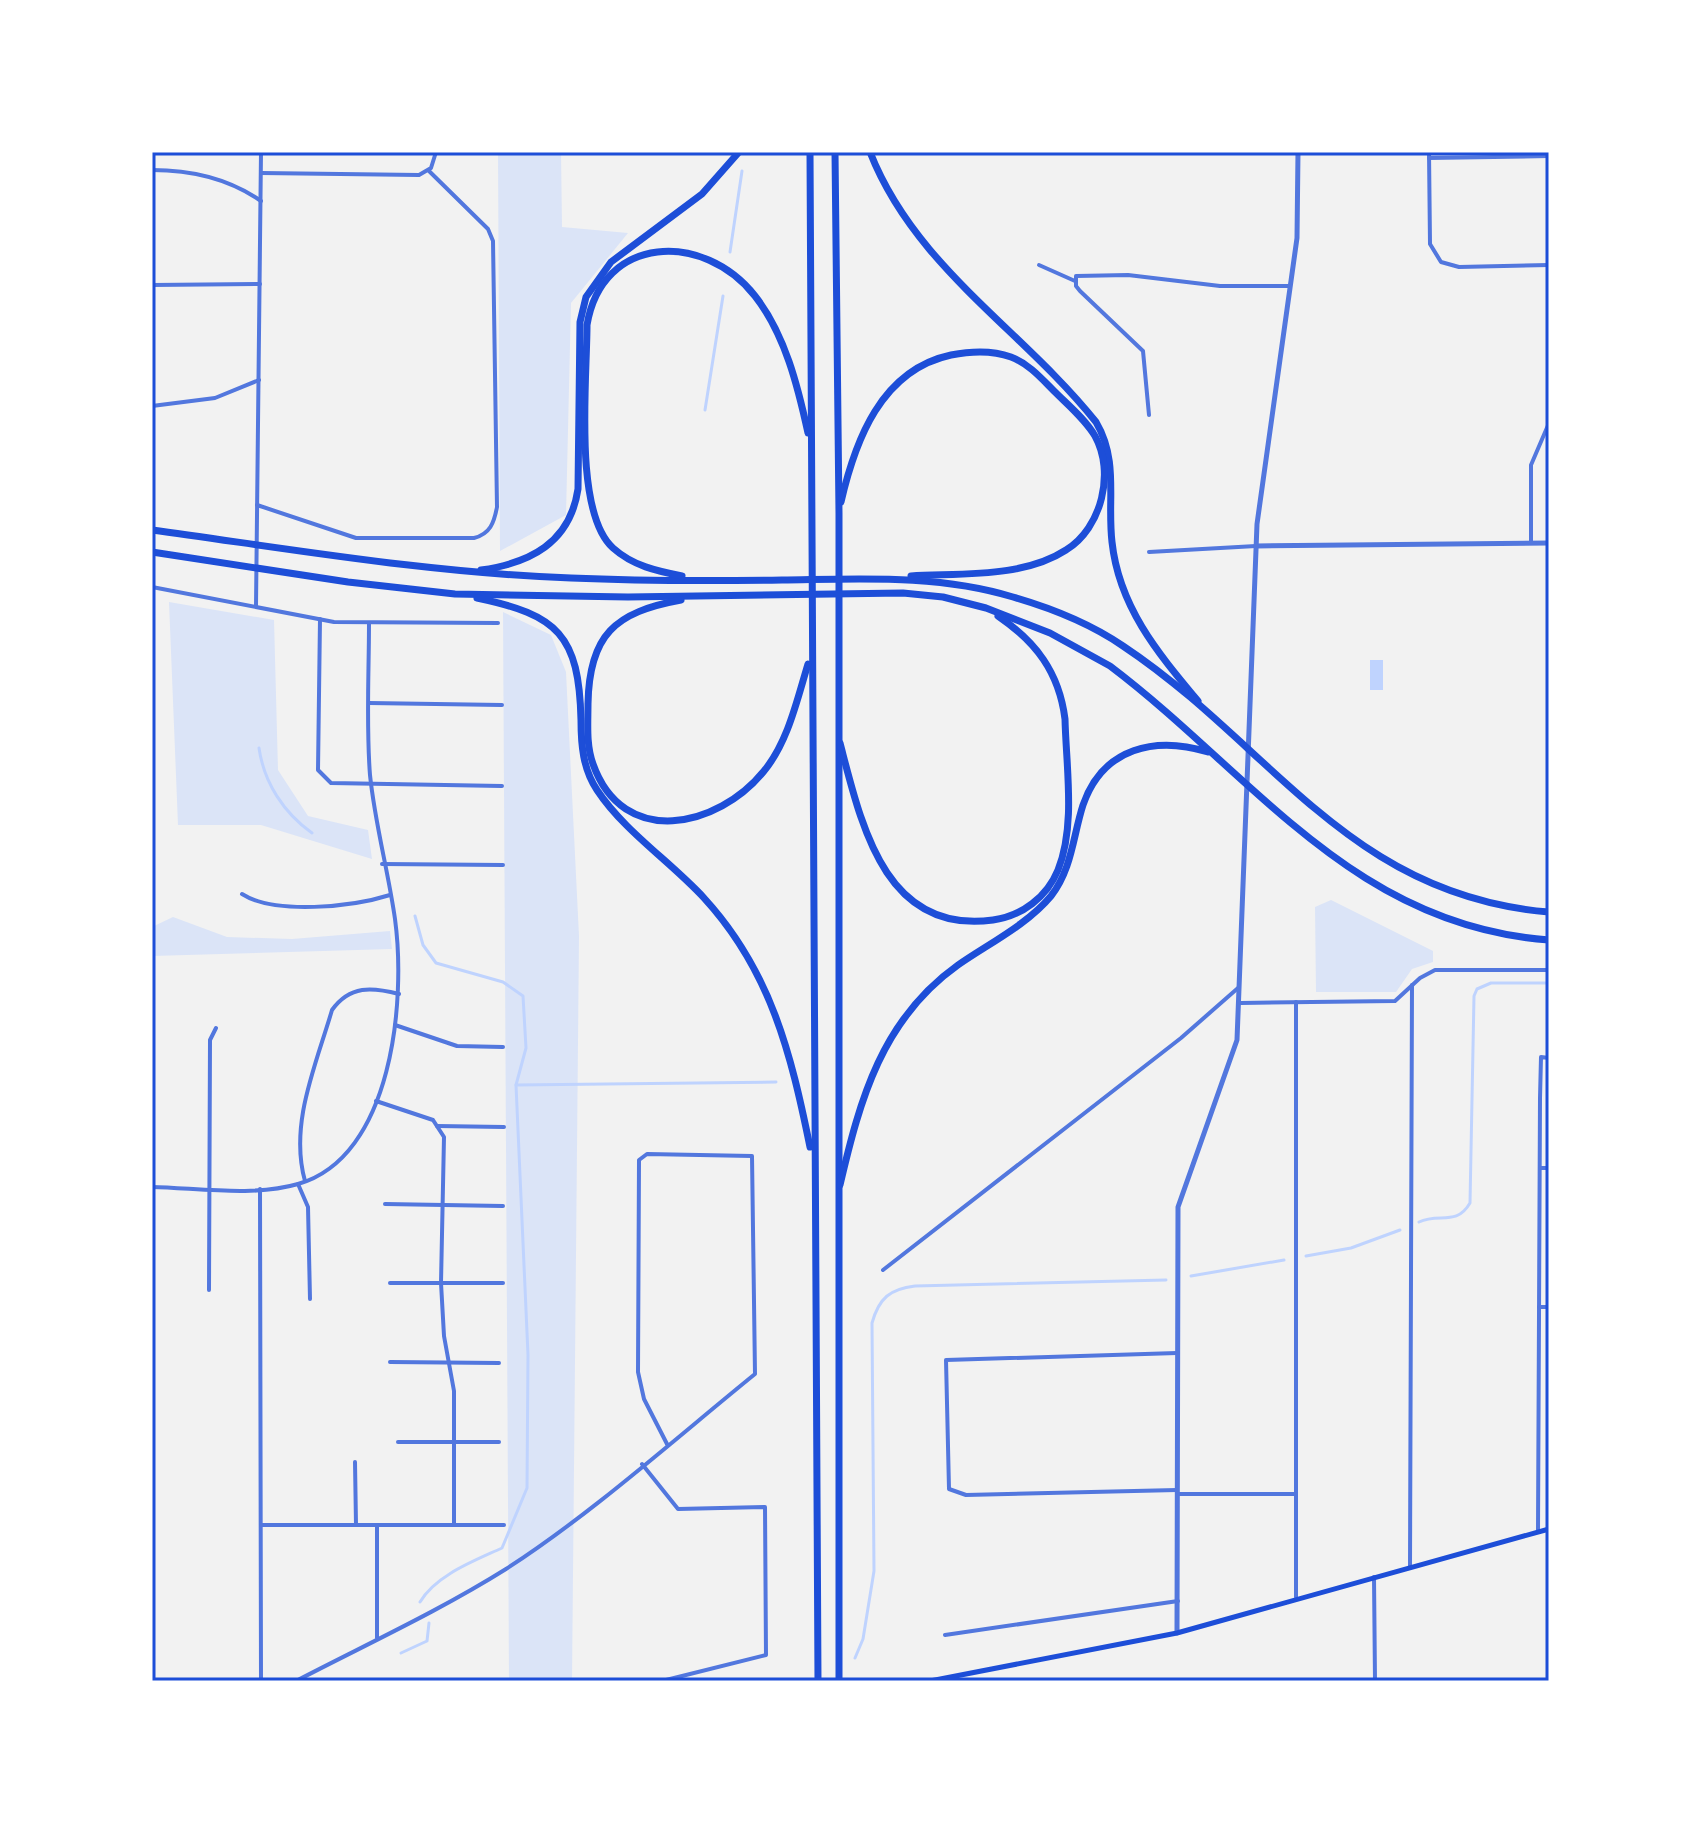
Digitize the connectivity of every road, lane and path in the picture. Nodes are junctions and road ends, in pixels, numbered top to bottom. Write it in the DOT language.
graph roads {
  1 [pos="261,152"];
  2 [pos="436,152"];
  3 [pos="739,152"];
  4 [pos="810,152"];
  5 [pos="835,152"];
  6 [pos="870,152"];
  7 [pos="1298,152"];
  8 [pos="1429,155"];
  9 [pos="1549,156"];
  10 [pos="430,169"];
  11 [pos="152,170"];
  12 [pos="261,173"];
  13 [pos="261,201"];
  14 [pos="1039,265"];
  15 [pos="1549,265"];
  16 [pos="1075,281"];
  17 [pos="260,284"];
  18 [pos="152,285"];
  19 [pos="1290,286"];
  20 [pos="259,380"];
  21 [pos="152,406"];
  22 [pos="1149,415"];
  23 [pos="1549,423"];
  24 [pos="811,447"];
  25 [pos="257,505"];
  26 [pos="839,513"];
  27 [pos="152,530"];
  28 [pos="1531,543"];
  29 [pos="1549,543"];
  30 [pos="1256,546"];
  31 [pos="152,552"];
  32 [pos="1149,552"];
  33 [pos="470,572"];
  34 [pos="881,578"];
  35 [pos="699,580"];
  36 [pos="152,587"];
  37 [pos="455,594"];
  38 [pos="699,596"];
  39 [pos="256,606"];
  40 [pos="986,608"];
  41 [pos="320,619"];
  42 [pos="369,623"];
  43 [pos="498,623"];
  44 [pos="810,656"];
  45 [pos="369,703"];
  46 [pos="502,705"];
  47 [pos="1217,725"];
  48 [pos="837,731"];
  49 [pos="1210,753"];
  50 [pos="371,783"];
  51 [pos="502,786"];
  52 [pos="382,864"];
  53 [pos="503,865"];
  54 [pos="242,894"];
  55 [pos="390,895"];
  56 [pos="1549,912"];
  57 [pos="1549,940"];
  58 [pos="1549,970"];
  59 [pos="1412,985"];
  60 [pos="1241,986"];
  61 [pos="399,994"];
  62 [pos="1296,1002"];
  63 [pos="1241,1003"];
  64 [pos="395,1025"];
  65 [pos="216,1028"];
  66 [pos="503,1047"];
  67 [pos="1549,1058"];
  68 [pos="376,1101"];
  69 [pos="437,1126"];
  70 [pos="504,1127"];
  71 [pos="814,1166"];
  72 [pos="1540,1168"];
  73 [pos="1549,1168"];
  74 [pos="305,1181"];
  75 [pos="298,1184"];
  76 [pos="152,1187"];
  77 [pos="210,1188"];
  78 [pos="260,1189"];
  79 [pos="837,1196"];
  80 [pos="385,1204"];
  81 [pos="442,1205"];
  82 [pos="503,1206"];
  83 [pos="883,1270"];
  84 [pos="390,1283"];
  85 [pos="441,1283"];
  86 [pos="503,1283"];
  87 [pos="209,1290"];
  88 [pos="310,1299"];
  89 [pos="1539,1307"];
  90 [pos="1549,1307"];
  91 [pos="1178,1353"];
  92 [pos="390,1362"];
  93 [pos="448,1362"];
  94 [pos="499,1363"];
  95 [pos="398,1442"];
  96 [pos="454,1442"];
  97 [pos="499,1442"];
  98 [pos="667,1444"];
  99 [pos="355,1462"];
  100 [pos="642,1464"];
  101 [pos="1177,1492"];
  102 [pos="1295,1494"];
  103 [pos="261,1525"];
  104 [pos="356,1525"];
  105 [pos="377,1525"];
  106 [pos="454,1525"];
  107 [pos="504,1525"];
  108 [pos="1549,1529"];
  109 [pos="1538,1532"];
  110 [pos="1410,1568"];
  111 [pos="1374,1577"];
  112 [pos="1296,1597"];
  113 [pos="1178,1601"];
  114 [pos="1177,1633"];
  115 [pos="945,1635"];
  116 [pos="377,1639"];
  117 [pos="261,1681"];
  118 [pos="296,1681"];
  119 [pos="662,1681"];
  120 [pos="818,1681"];
  121 [pos="839,1681"];
  122 [pos="930,1681"];
  123 [pos="1375,1681"];
  1 -- 12 [label="street"];
  2 -- 10 [label="street"];
  3 -- 33 [label="highway"];
  4 -- 24 [label="highway"];
  5 -- 26 [label="highway"];
  6 -- 47 [label="highway"];
  7 -- 19 [label="street"];
  8 -- 9 [label="street"];
  8 -- 15 [label="street"];
  10 -- 12 [label="street"];
  10 -- 25 [label="street"];
  11 -- 13 [label="street"];
  12 -- 13 [label="street"];
  13 -- 17 [label="street"];
  14 -- 16 [label="street"];
  16 -- 19 [label="street"];
  16 -- 22 [label="street"];
  17 -- 18 [label="street"];
  17 -- 20 [label="street"];
  19 -- 30 [label="street"];
  20 -- 21 [label="street"];
  20 -- 25 [label="street"];
  23 -- 28 [label="street"];
  24 -- 35 [label="highway"];
  24 -- 44 [label="highway"];
  25 -- 39 [label="street"];
  26 -- 34 [label="highway"];
  26 -- 48 [label="highway"];
  27 -- 33 [label="highway"];
  28 -- 29 [label="street"];
  28 -- 30 [label="street"];
  30 -- 32 [label="street"];
  30 -- 60 [label="street"];
  31 -- 37 [label="highway"];
  33 -- 35 [label="highway"];
  34 -- 35 [label="highway"];
  34 -- 47 [label="highway"];
  36 -- 39 [label="street"];
  37 -- 38 [label="highway"];
  37 -- 71 [label="highway"];
  38 -- 40 [label="highway"];
  38 -- 44 [label="highway"];
  39 -- 41 [label="street"];
  40 -- 48 [label="highway"];
  40 -- 49 [label="highway"];
  41 -- 42 [label="street"];
  41 -- 50 [label="street"];
  42 -- 43 [label="street"];
  42 -- 45 [label="street"];
  44 -- 71 [label="highway"];
  45 -- 46 [label="street"];
  45 -- 50 [label="street"];
  47 -- 56 [label="highway"];
  48 -- 79 [label="highway"];
  49 -- 57 [label="highway"];
  49 -- 79 [label="highway"];
  50 -- 51 [label="street"];
  50 -- 52 [label="street"];
  52 -- 53 [label="street"];
  52 -- 55 [label="street"];
  54 -- 55 [label="street"];
  55 -- 61 [label="street"];
  58 -- 59 [label="street"];
  59 -- 62 [label="street"];
  59 -- 110 [label="street"];
  60 -- 63 [label="street"];
  60 -- 83 [label="street"];
  61 -- 64 [label="street"];
  61 -- 74 [label="street"];
  62 -- 63 [label="street"];
  62 -- 102 [label="street"];
  63 -- 91 [label="street"];
  64 -- 66 [label="street"];
  64 -- 68 [label="street"];
  65 -- 77 [label="street"];
  67 -- 72 [label="street"];
  68 -- 69 [label="street"];
  68 -- 74 [label="street"];
  69 -- 70 [label="street"];
  69 -- 81 [label="street"];
  71 -- 120 [label="highway"];
  72 -- 73 [label="street"];
  72 -- 89 [label="street"];
  74 -- 75 [label="street"];
  75 -- 78 [label="street"];
  75 -- 88 [label="street"];
  76 -- 77 [label="street"];
  77 -- 78 [label="street"];
  77 -- 87 [label="street"];
  78 -- 103 [label="street"];
  79 -- 121 [label="highway"];
  80 -- 81 [label="street"];
  81 -- 82 [label="street"];
  81 -- 85 [label="street"];
  84 -- 85 [label="street"];
  85 -- 86 [label="street"];
  85 -- 93 [label="street"];
  89 -- 90 [label="street"];
  89 -- 109 [label="street"];
  91 -- 101 [label="street"];
  91 -- 101 [label="street"];
  92 -- 93 [label="street"];
  93 -- 94 [label="street"];
  93 -- 96 [label="street"];
  95 -- 96 [label="street"];
  96 -- 97 [label="street"];
  96 -- 106 [label="street"];
  98 -- 98 [label="street"];
  98 -- 100 [label="street"];
  99 -- 104 [label="street"];
  100 -- 116 [label="street"];
  100 -- 119 [label="street"];
  101 -- 102 [label="street"];
  101 -- 113 [label="street"];
  102 -- 112 [label="street"];
  103 -- 104 [label="street"];
  103 -- 117 [label="street"];
  104 -- 105 [label="street"];
  105 -- 106 [label="street"];
  105 -- 116 [label="street"];
  106 -- 107 [label="street"];
  108 -- 109 [label="main road"];
  109 -- 110 [label="main road"];
  110 -- 111 [label="main road"];
  111 -- 112 [label="main road"];
  111 -- 123 [label="street"];
  112 -- 114 [label="main road"];
  113 -- 114 [label="street"];
  113 -- 115 [label="street"];
  114 -- 122 [label="main road"];
  116 -- 118 [label="street"];
}
